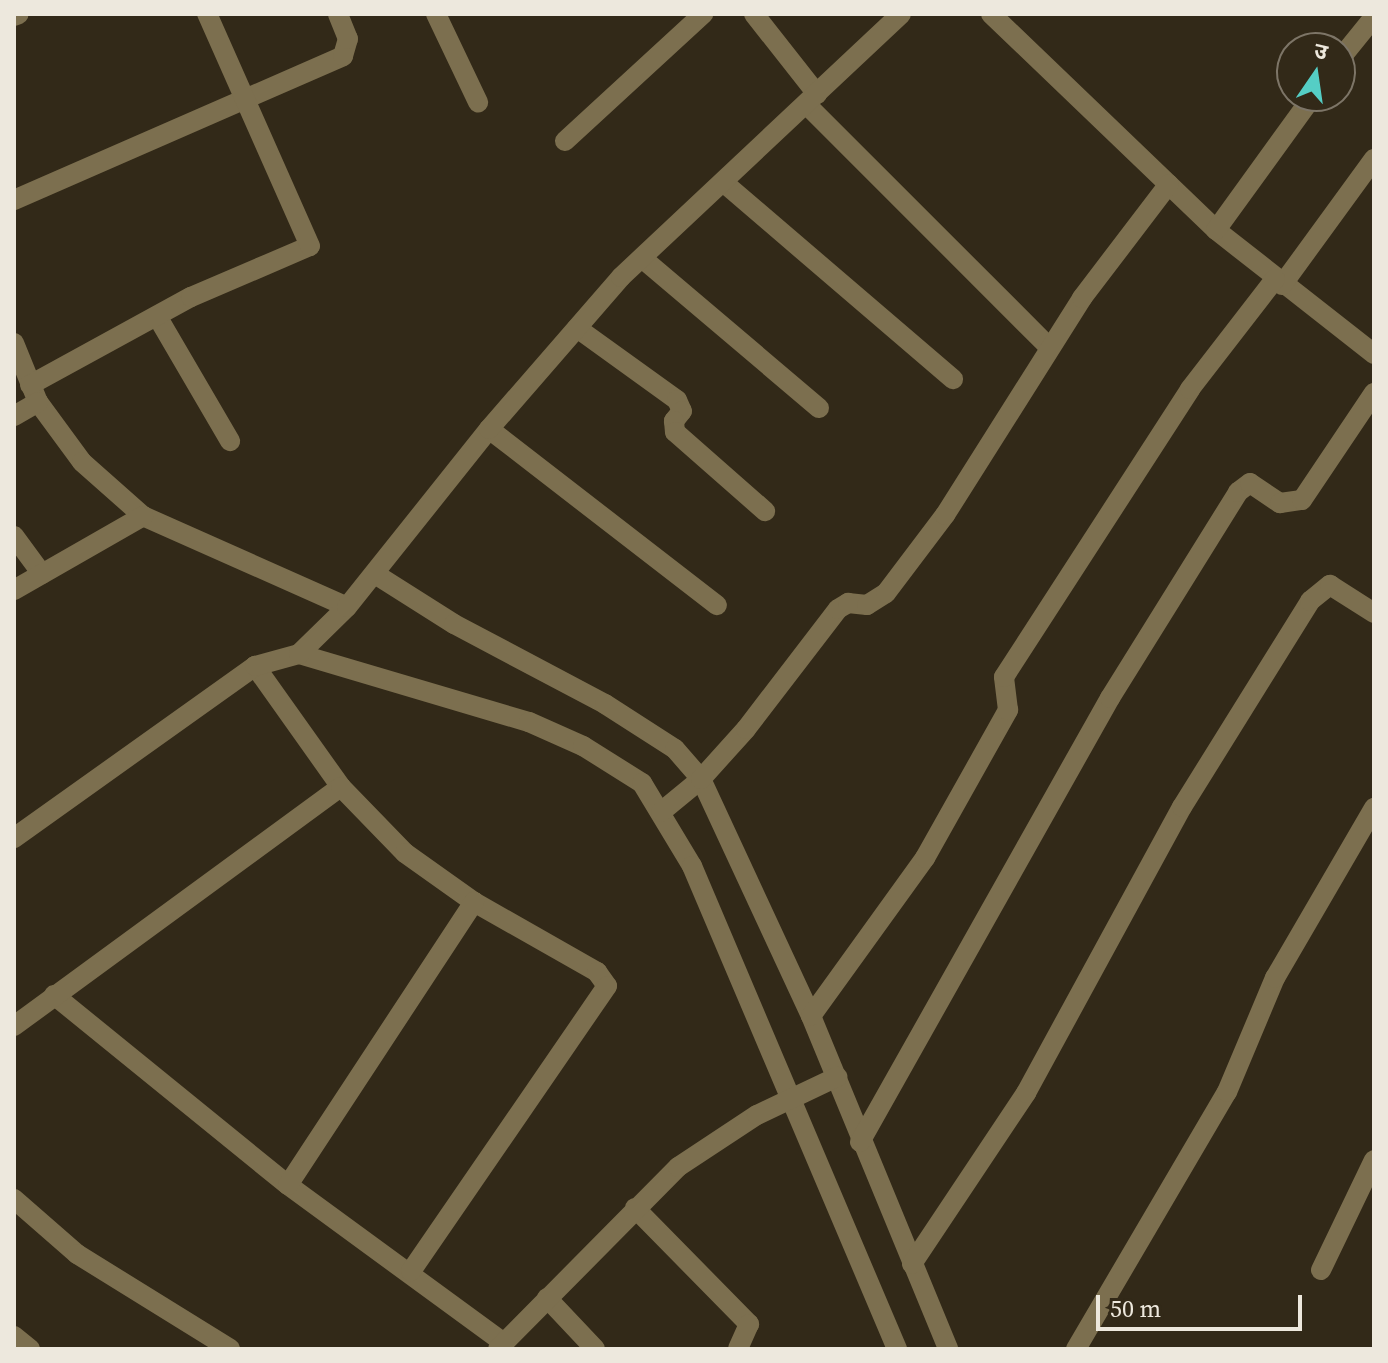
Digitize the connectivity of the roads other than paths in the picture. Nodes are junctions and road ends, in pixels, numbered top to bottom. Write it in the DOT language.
graph roads {
  1 [pos="207,14"];
  2 [pos="338,14"];
  3 [pos="436,14"];
  4 [pos="703,14"];
  5 [pos="754,14"];
  6 [pos="901,14"];
  7 [pos="991,14"];
  8 [pos="1374,17"];
  9 [pos="1356,39"];
  10 [pos="246,97"];
  11 [pos="812,99"];
  12 [pos="478,102"];
  13 [pos="1301,112"];
  14 [pos="565,141"];
  15 [pos="1374,159"];
  16 [pos="723,182"];
  17 [pos="1169,184"];
  18 [pos="14,200"];
  19 [pos="1216,230"];
  20 [pos="642,258"];
  21 [pos="1279,282"];
  22 [pos="157,316"];
  23 [pos="577,328"];
  24 [pos="14,343"];
  25 [pos="1049,347"];
  26 [pos="1374,354"];
  27 [pos="953,379"];
  28 [pos="34,393"];
  29 [pos="1373,399"];
  30 [pos="819,408"];
  31 [pos="14,416"];
  32 [pos="489,429"];
  33 [pos="230,441"];
  34 [pos="765,511"];
  35 [pos="143,516"];
  36 [pos="14,536"];
  37 [pos="42,574"];
  38 [pos="375,574"];
  39 [pos="14,590"];
  40 [pos="717,605"];
  41 [pos="347,607"];
  42 [pos="1374,613"];
  43 [pos="299,654"];
  44 [pos="255,666"];
  45 [pos="701,779"];
  46 [pos="341,787"];
  47 [pos="1374,808"];
  48 [pos="661,812"];
  49 [pos="16,833"];
  50 [pos="474,902"];
  51 [pos="54,995"];
  52 [pos="811,1016"];
  53 [pos="16,1021"];
  54 [pos="837,1077"];
  55 [pos="794,1096"];
  56 [pos="860,1142"];
  57 [pos="1374,1160"];
  58 [pos="288,1185"];
  59 [pos="14,1199"];
  60 [pos="635,1208"];
  61 [pos="912,1264"];
  62 [pos="1321,1270"];
  63 [pos="411,1271"];
  64 [pos="547,1298"];
  65 [pos="14,1336"];
  66 [pos="501,1346"];
  67 [pos="30,1349"];
  68 [pos="230,1349"];
  69 [pos="595,1349"];
  70 [pos="738,1349"];
  71 [pos="897,1349"];
  72 [pos="948,1349"];
  73 [pos="1076,1349"];
  1 -- 10 [label="street"];
  2 -- 10 [label="street"];
  3 -- 12 [label="street"];
  4 -- 14 [label="street"];
  5 -- 11 [label="street"];
  6 -- 11 [label="street"];
  7 -- 17 [label="street"];
  8 -- 9 [label="street"];
  10 -- 18 [label="street"];
  10 -- 22 [label="street"];
  11 -- 16 [label="street"];
  11 -- 25 [label="street"];
  13 -- 19 [label="street"];
  15 -- 21 [label="street"];
  16 -- 20 [label="street"];
  16 -- 27 [label="street"];
  17 -- 19 [label="street"];
  17 -- 25 [label="street"];
  19 -- 21 [label="street"];
  20 -- 23 [label="street"];
  20 -- 30 [label="street"];
  21 -- 26 [label="street"];
  21 -- 52 [label="street"];
  22 -- 28 [label="street"];
  22 -- 33 [label="street"];
  23 -- 32 [label="street"];
  23 -- 34 [label="street"];
  24 -- 28 [label="street"];
  25 -- 45 [label="street"];
  28 -- 31 [label="street"];
  28 -- 35 [label="street"];
  29 -- 56 [label="street"];
  32 -- 38 [label="street"];
  32 -- 40 [label="street"];
  35 -- 37 [label="street"];
  35 -- 41 [label="street"];
  36 -- 37 [label="street"];
  37 -- 39 [label="street"];
  38 -- 41 [label="street"];
  38 -- 45 [label="street"];
  41 -- 43 [label="street"];
  42 -- 61 [label="street"];
  43 -- 44 [label="street"];
  43 -- 48 [label="street"];
  44 -- 46 [label="street"];
  44 -- 49 [label="street"];
  45 -- 48 [label="street"];
  45 -- 52 [label="street"];
  46 -- 50 [label="street"];
  46 -- 51 [label="street"];
  47 -- 73 [label="street"];
  48 -- 55 [label="street"];
  50 -- 58 [label="street"];
  50 -- 63 [label="street"];
  51 -- 53 [label="street"];
  51 -- 58 [label="street"];
  52 -- 54 [label="street"];
  54 -- 55 [label="street"];
  54 -- 56 [label="street"];
  55 -- 60 [label="street"];
  55 -- 71 [label="street"];
  56 -- 61 [label="street"];
  57 -- 62 [label="street"];
  58 -- 63 [label="street"];
  59 -- 68 [label="street"];
  60 -- 64 [label="street"];
  60 -- 70 [label="street"];
  61 -- 72 [label="street"];
  63 -- 66 [label="street"];
  64 -- 66 [label="street"];
  64 -- 69 [label="street"];
  65 -- 67 [label="street"];
}
